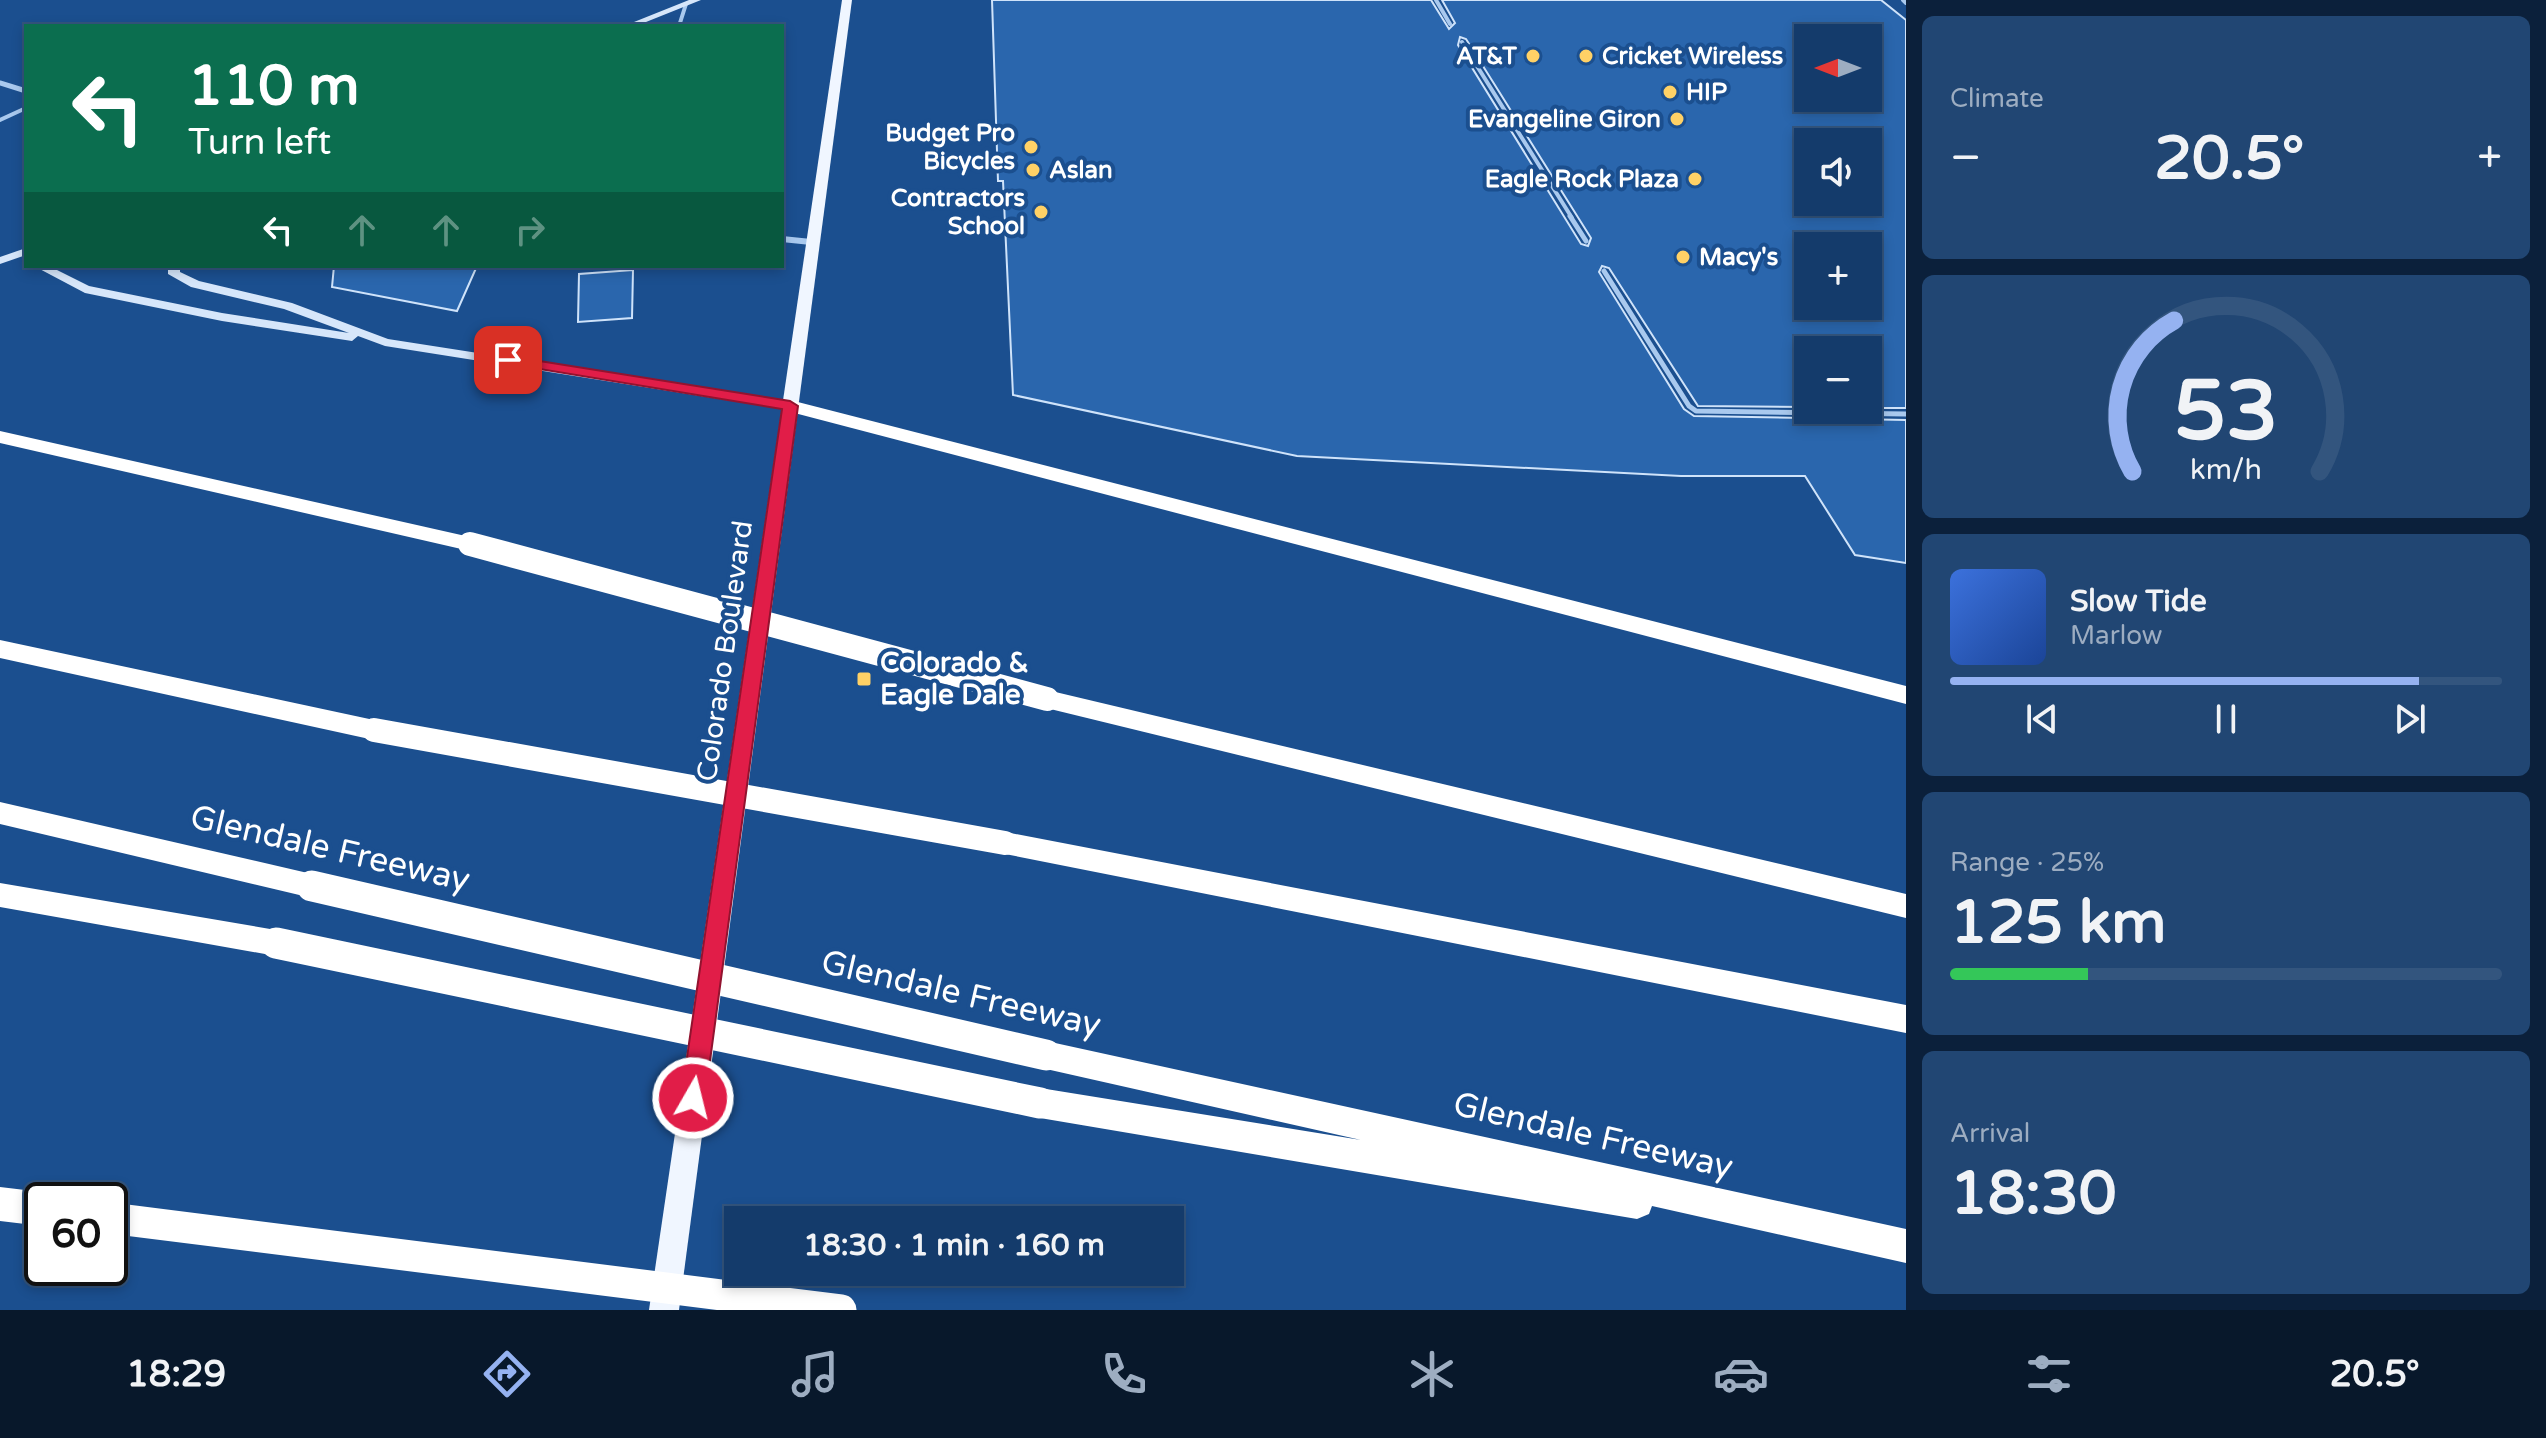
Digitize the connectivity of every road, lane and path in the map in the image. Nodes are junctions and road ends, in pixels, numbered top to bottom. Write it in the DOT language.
graph roads {
  1 [pos="697,0"];
  2 [pos="847,0"];
  3 [pos="1436,0"];
  4 [pos="686,4"];
  5 [pos="633,24"];
  6 [pos="680,24"];
  7 [pos="1450,24"];
  8 [pos="1462,42"];
  9 [pos="0,83"];
  10 [pos="24,90"];
  11 [pos="24,109"];
  12 [pos="0,120"];
  13 [pos="784,239"];
  14 [pos="1586,241"];
  15 [pos="811,242"];
  16 [pos="23,255"];
  17 [pos="0,261"];
  18 [pos="44,268"];
  19 [pos="174,268"];
  20 [pos="1604,271"];
  21 [pos="385,342"];
  22 [pos="790,406"];
  23 [pos="1906,414"];
  24 [pos="0,437"];
  25 [pos="0,649"];
  26 [pos="1906,695"];
  27 [pos="0,813"];
  28 [pos="0,895"];
  29 [pos="1906,906"];
  30 [pos="1906,1019"];
  31 [pos="0,1204"];
  32 [pos="24,1207"];
  33 [pos="128,1220"];
  34 [pos="1905,1246"];
  35 [pos="664,1310"];
  36 [pos="841,1310"];
  1 -- 4 [label="main road"];
  2 -- 15 [label="main road, Colorado Boulevard"];
  3 -- 7 [label="lane"];
  4 -- 5 [label="main road"];
  4 -- 6 [label="lane"];
  8 -- 14 [label="lane"];
  9 -- 10 [label="street"];
  11 -- 12 [label="lane"];
  13 -- 15 [label="street"];
  15 -- 22 [label="main road, Colorado Boulevard"];
  16 -- 17 [label="main road"];
  18 -- 21 [label="main road"];
  19 -- 21 [label="main road"];
  20 -- 23 [label="lane"];
  21 -- 22 [label="main road"];
  22 -- 26 [label="highway"];
  22 -- 35 [label="main road, Colorado Boulevard"];
  24 -- 29 [label="highway, bridge"];
  25 -- 30 [label="highway, bridge"];
  27 -- 34 [label="highway, Glendale Freeway, bridge"];
  28 -- 34 [label="highway, bridge"];
  31 -- 32 [label="highway"];
  33 -- 36 [label="highway, bridge"];
}
